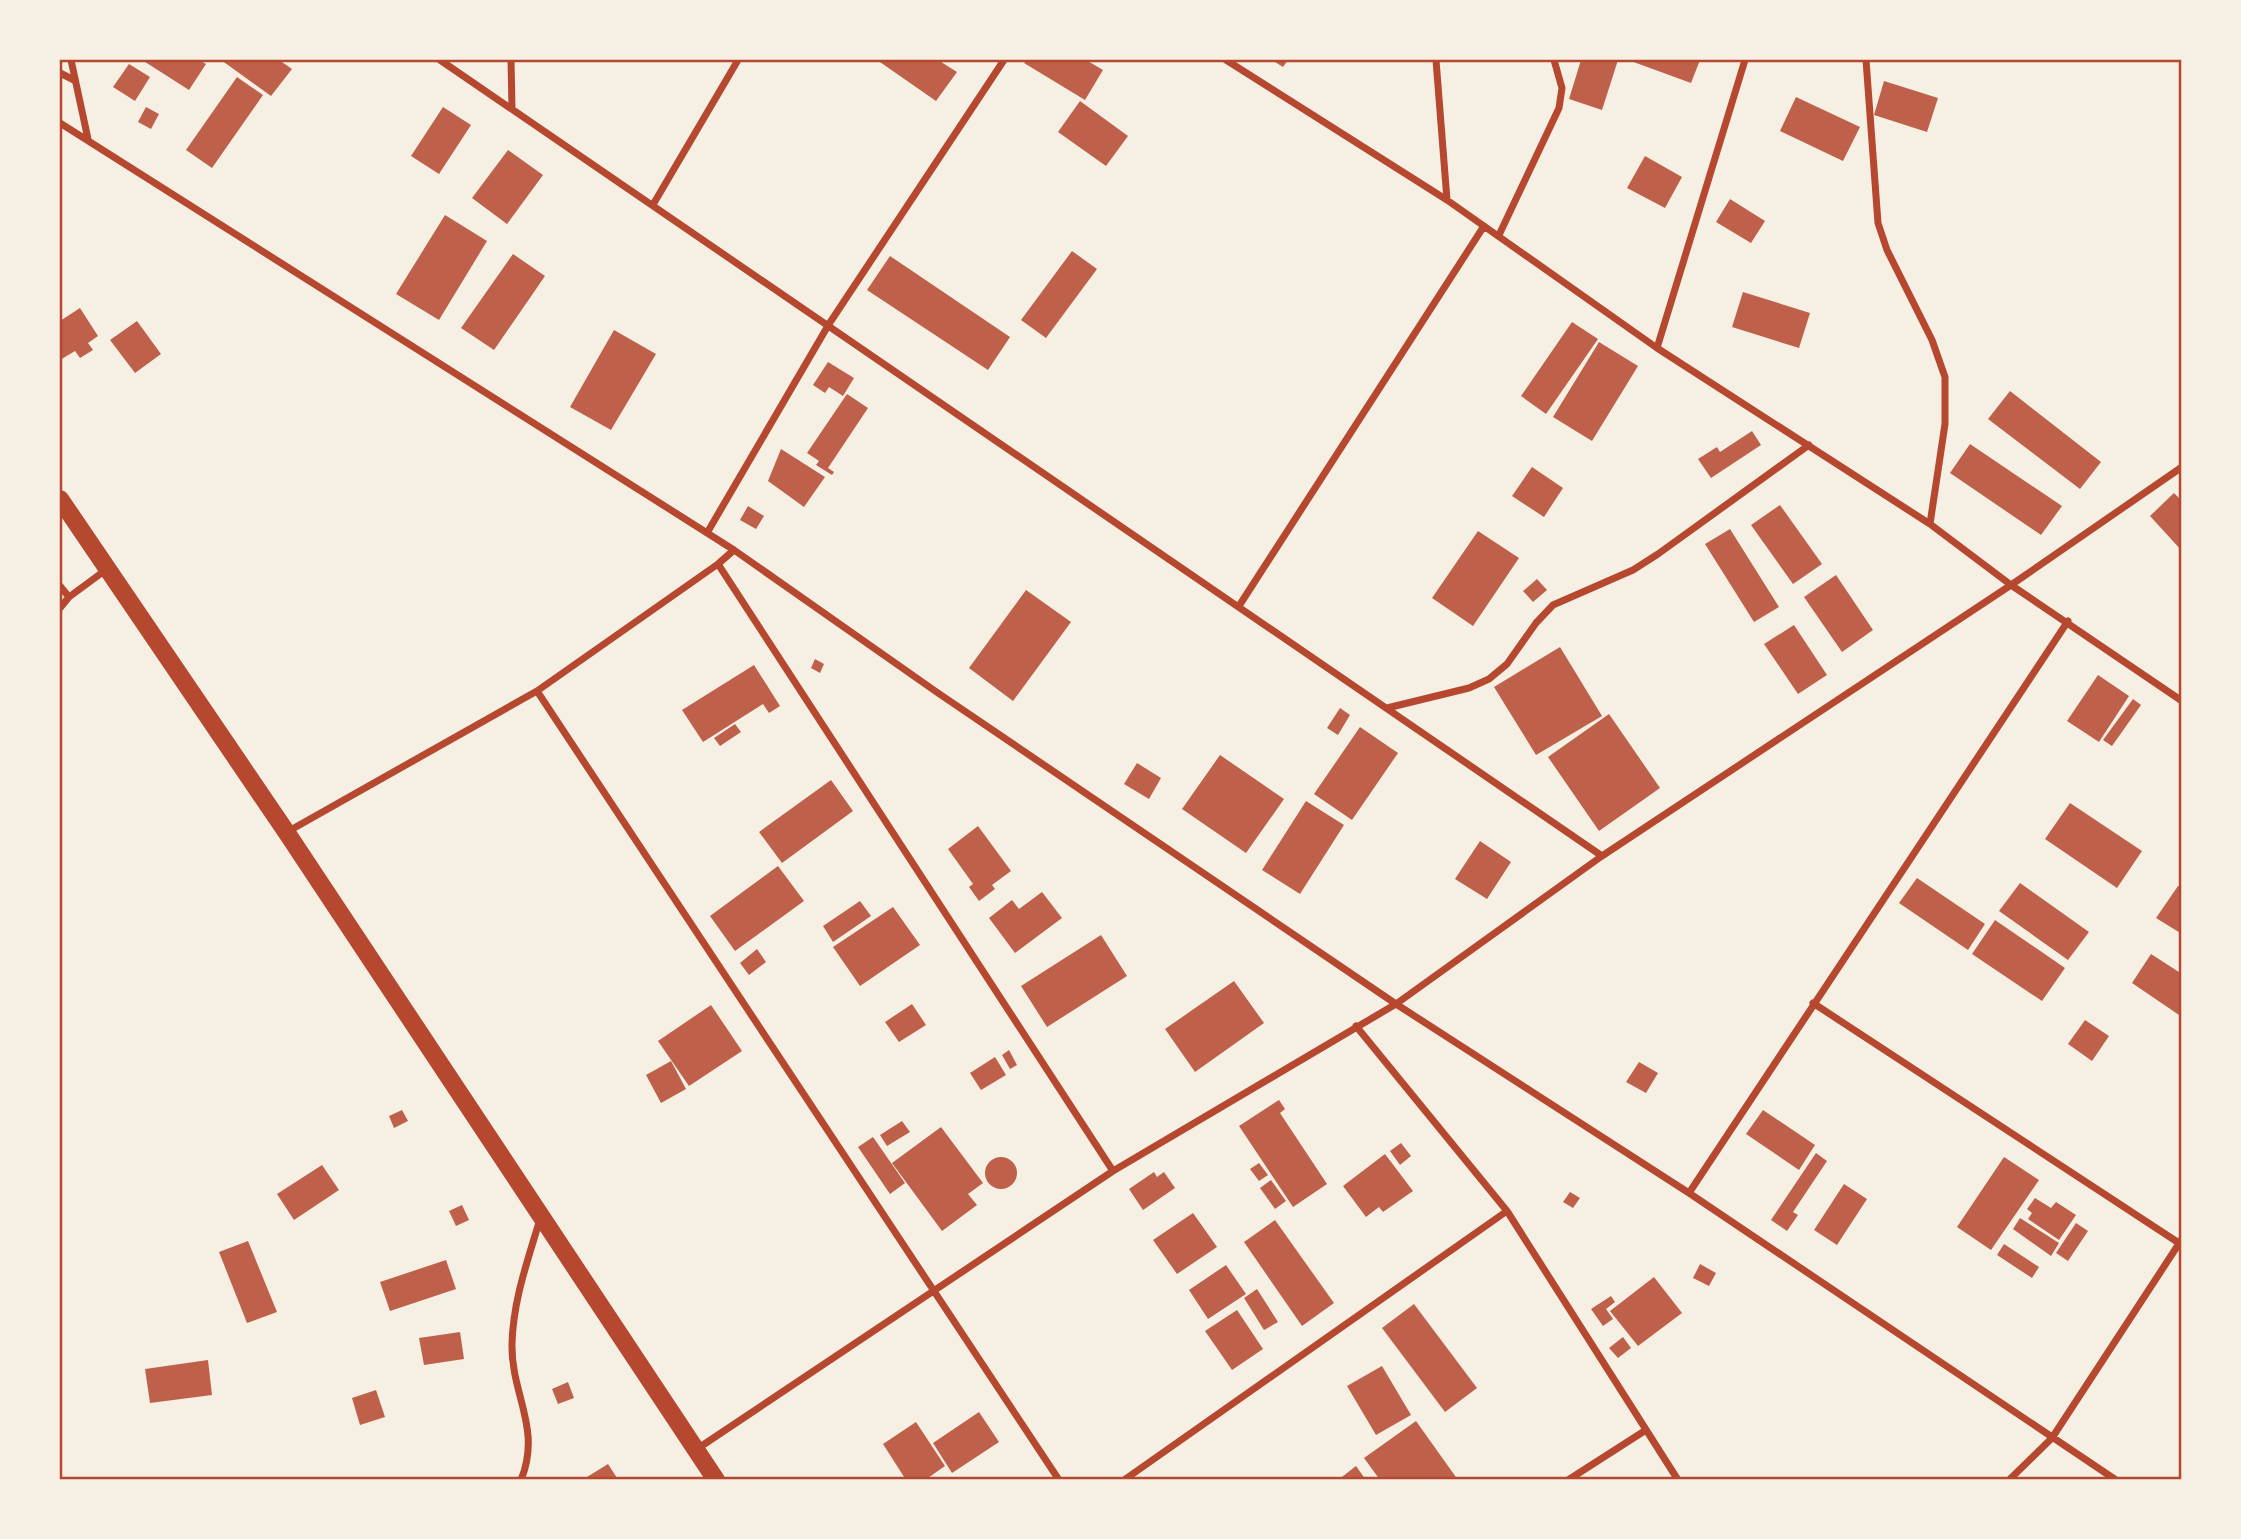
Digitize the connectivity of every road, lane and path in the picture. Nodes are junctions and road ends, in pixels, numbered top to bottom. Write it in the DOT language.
graph roads {
  1 [pos="71,60"];
  2 [pos="440,60"];
  3 [pos="511,60"];
  4 [pos="738,60"];
  5 [pos="1004,60"];
  6 [pos="1226,60"];
  7 [pos="1436,60"];
  8 [pos="1555,60"];
  9 [pos="1745,60"];
  10 [pos="1866,60"];
  11 [pos="60,73"];
  12 [pos="74,80"];
  13 [pos="512,108"];
  14 [pos="60,125"];
  15 [pos="85,137"];
  16 [pos="1447,200"];
  17 [pos="654,203"];
  18 [pos="1484,226"];
  19 [pos="1499,234"];
  20 [pos="829,324"];
  21 [pos="1657,348"];
  22 [pos="1809,445"];
  23 [pos="2182,467"];
  24 [pos="60,499"];
  25 [pos="1930,524"];
  26 [pos="707,533"];
  27 [pos="734,550"];
  28 [pos="718,565"];
  29 [pos="107,568"];
  30 [pos="2011,585"];
  31 [pos="60,586"];
  32 [pos="69,597"];
  33 [pos="1239,606"];
  34 [pos="60,608"];
  35 [pos="2068,621"];
  36 [pos="537,691"];
  37 [pos="2182,701"];
  38 [pos="1387,708"];
  39 [pos="287,833"];
  40 [pos="1602,856"];
  41 [pos="1813,1003"];
  42 [pos="1396,1004"];
  43 [pos="1356,1026"];
  44 [pos="1113,1171"];
  45 [pos="1689,1194"];
  46 [pos="1507,1211"];
  47 [pos="542,1214"];
  48 [pos="2181,1242"];
  49 [pos="935,1291"];
  50 [pos="1646,1430"];
  51 [pos="2052,1438"];
  52 [pos="696,1449"];
  53 [pos="521,1479"];
  54 [pos="716,1479"];
  55 [pos="1059,1479"];
  56 [pos="1124,1479"];
  57 [pos="1568,1479"];
  58 [pos="1678,1479"];
  59 [pos="2009,1479"];
  60 [pos="2116,1479"];
  1 -- 12 [label="street"];
  2 -- 13 [label="street"];
  3 -- 13 [label="street"];
  4 -- 17 [label="street"];
  5 -- 20 [label="street"];
  6 -- 16 [label="street"];
  7 -- 16 [label="street"];
  8 -- 19 [label="street"];
  9 -- 21 [label="street"];
  10 -- 25 [label="street"];
  11 -- 12 [label="street"];
  12 -- 15 [label="street"];
  13 -- 17 [label="street"];
  14 -- 15 [label="street"];
  15 -- 26 [label="street"];
  16 -- 18 [label="street"];
  17 -- 20 [label="street"];
  18 -- 19 [label="street"];
  18 -- 33 [label="street"];
  19 -- 21 [label="street"];
  20 -- 26 [label="street"];
  20 -- 33 [label="street"];
  21 -- 22 [label="street"];
  22 -- 25 [label="street"];
  22 -- 38 [label="street"];
  23 -- 30 [label="street"];
  24 -- 29 [label="main road"];
  25 -- 30 [label="street"];
  26 -- 27 [label="street"];
  27 -- 28 [label="street"];
  27 -- 42 [label="street"];
  28 -- 36 [label="street"];
  28 -- 44 [label="street"];
  29 -- 32 [label="street"];
  29 -- 39 [label="main road"];
  30 -- 35 [label="street"];
  30 -- 40 [label="street"];
  31 -- 32 [label="street"];
  32 -- 34 [label="street"];
  33 -- 38 [label="street"];
  35 -- 37 [label="street"];
  35 -- 41 [label="street"];
  36 -- 39 [label="street"];
  36 -- 49 [label="street"];
  38 -- 40 [label="street"];
  39 -- 47 [label="main road"];
  40 -- 42 [label="street"];
  41 -- 45 [label="street"];
  41 -- 48 [label="street"];
  42 -- 43 [label="street"];
  42 -- 45 [label="street"];
  43 -- 44 [label="street"];
  43 -- 46 [label="street"];
  44 -- 49 [label="street"];
  45 -- 51 [label="street"];
  46 -- 50 [label="street"];
  46 -- 56 [label="street"];
  47 -- 52 [label="main road"];
  47 -- 53 [label="street"];
  48 -- 51 [label="street"];
  49 -- 52 [label="street"];
  49 -- 55 [label="street"];
  50 -- 57 [label="street"];
  50 -- 58 [label="street"];
  51 -- 59 [label="street"];
  51 -- 60 [label="street"];
  52 -- 54 [label="main road"];
}
